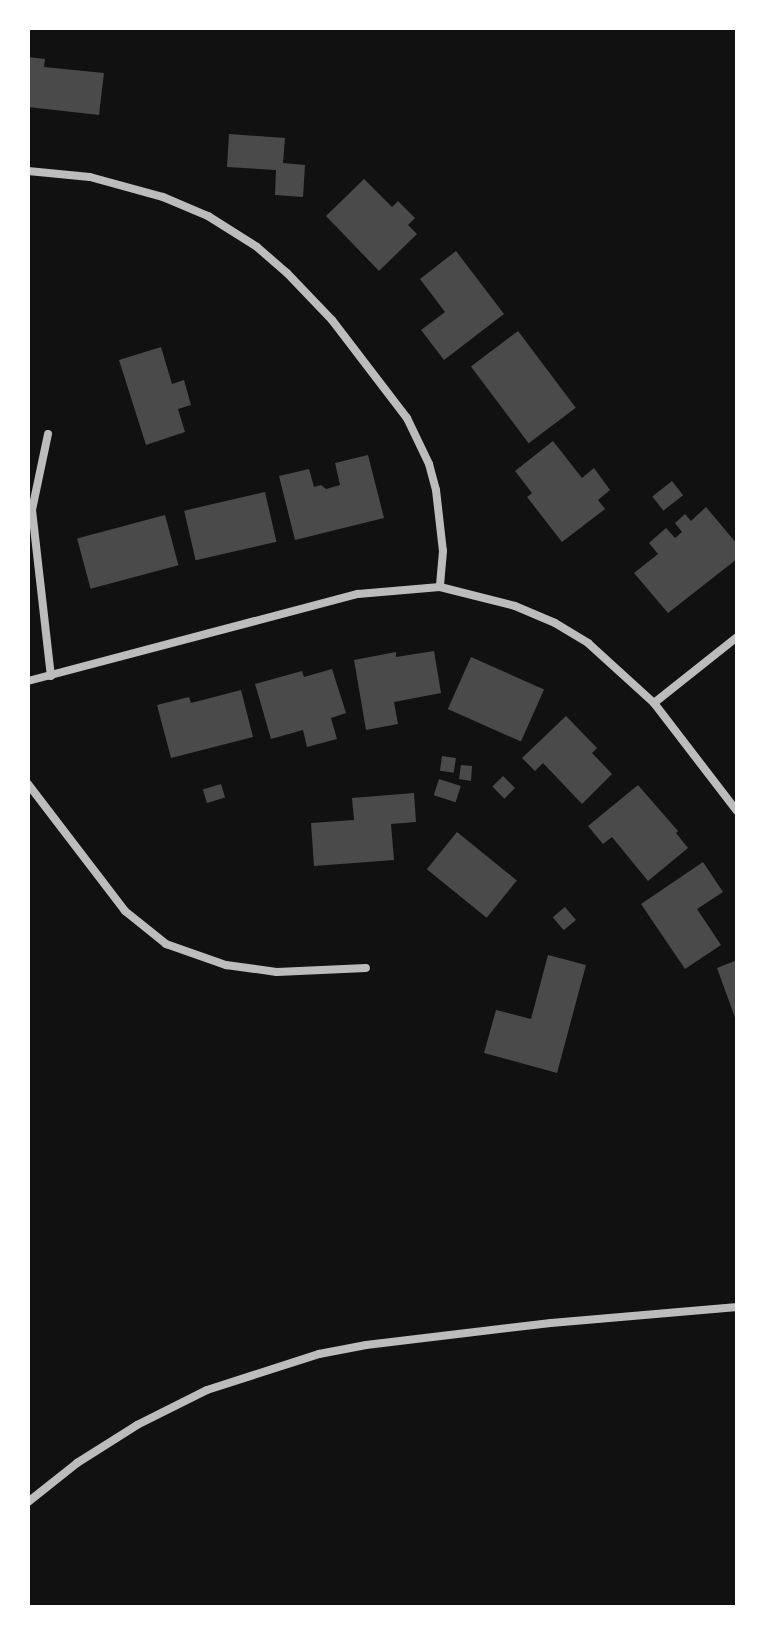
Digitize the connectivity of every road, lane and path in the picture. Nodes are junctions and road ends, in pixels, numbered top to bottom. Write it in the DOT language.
graph roads {
  1 [pos="28,171"];
  2 [pos="48,434"];
  3 [pos="440,587"];
  4 [pos="737,637"];
  5 [pos="51,676"];
  6 [pos="28,681"];
  7 [pos="654,703"];
  8 [pos="28,784"];
  9 [pos="737,811"];
  10 [pos="366,968"];
  11 [pos="737,1307"];
  12 [pos="28,1502"];
  1 -- 3 [label="street"];
  2 -- 5 [label="street"];
  3 -- 5 [label="street"];
  3 -- 7 [label="street"];
  4 -- 7 [label="street"];
  5 -- 6 [label="street"];
  7 -- 9 [label="street"];
  8 -- 10 [label="street"];
  11 -- 12 [label="street"];
}
